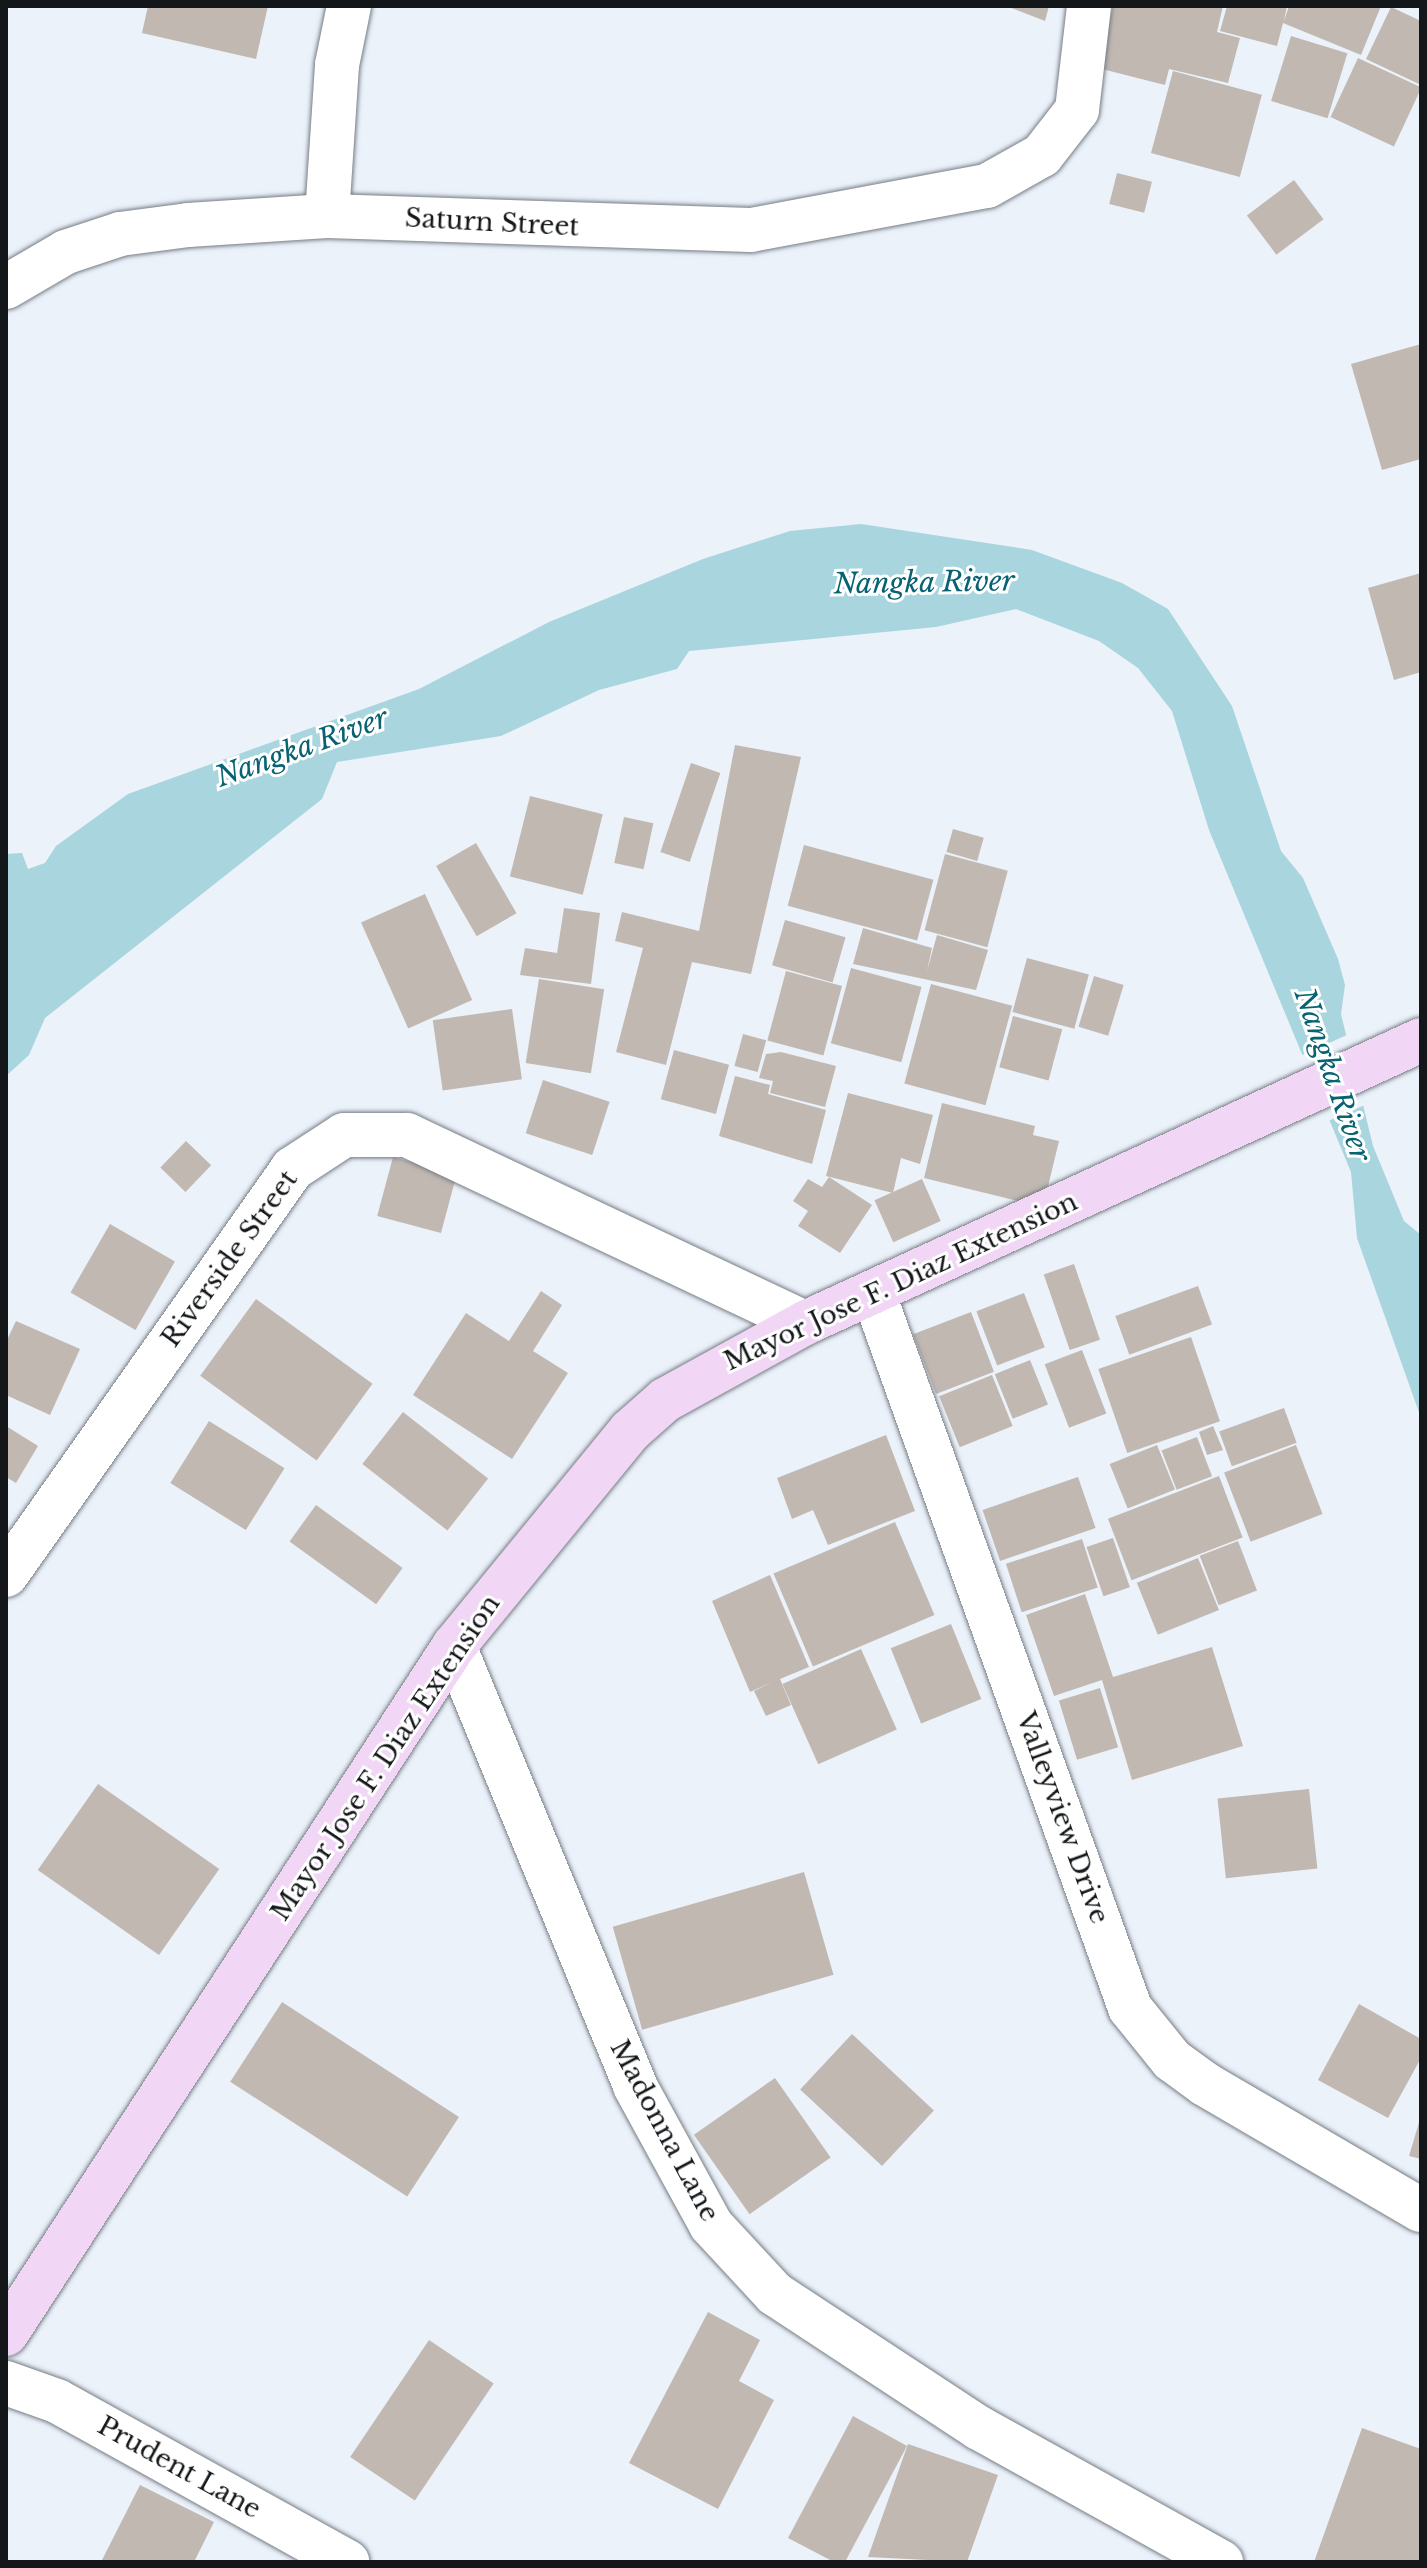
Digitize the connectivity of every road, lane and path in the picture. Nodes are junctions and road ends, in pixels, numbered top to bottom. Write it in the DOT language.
graph roads {
  1 [pos="349,6"];
  2 [pos="1089,6"];
  3 [pos="327,216"];
  4 [pos="6,287"];
  5 [pos="1421,1040"];
  6 [pos="873,1292"];
  7 [pos="805,1323"];
  8 [pos="6,1575"];
  9 [pos="454,1646"];
  10 [pos="1421,2210"];
  11 [pos="6,2334"];
  12 [pos="6,2383"];
  13 [pos="347,2562"];
  14 [pos="1221,2562"];
  1 -- 3 [label="street"];
  2 -- 3 [label="street, Saturn Street"];
  3 -- 4 [label="street, Saturn Street"];
  5 -- 6 [label="street, Mayor Jose F. Diaz Extension"];
  6 -- 7 [label="street, Mayor Jose F. Diaz Extension"];
  6 -- 10 [label="street, Valleyview Drive"];
  7 -- 8 [label="street, Riverside Street"];
  7 -- 9 [label="street, Mayor Jose F. Diaz Extension"];
  9 -- 11 [label="street, Mayor Jose F. Diaz Extension"];
  9 -- 14 [label="street, Madonna Lane"];
  12 -- 13 [label="street, Prudent Lane"];
}
